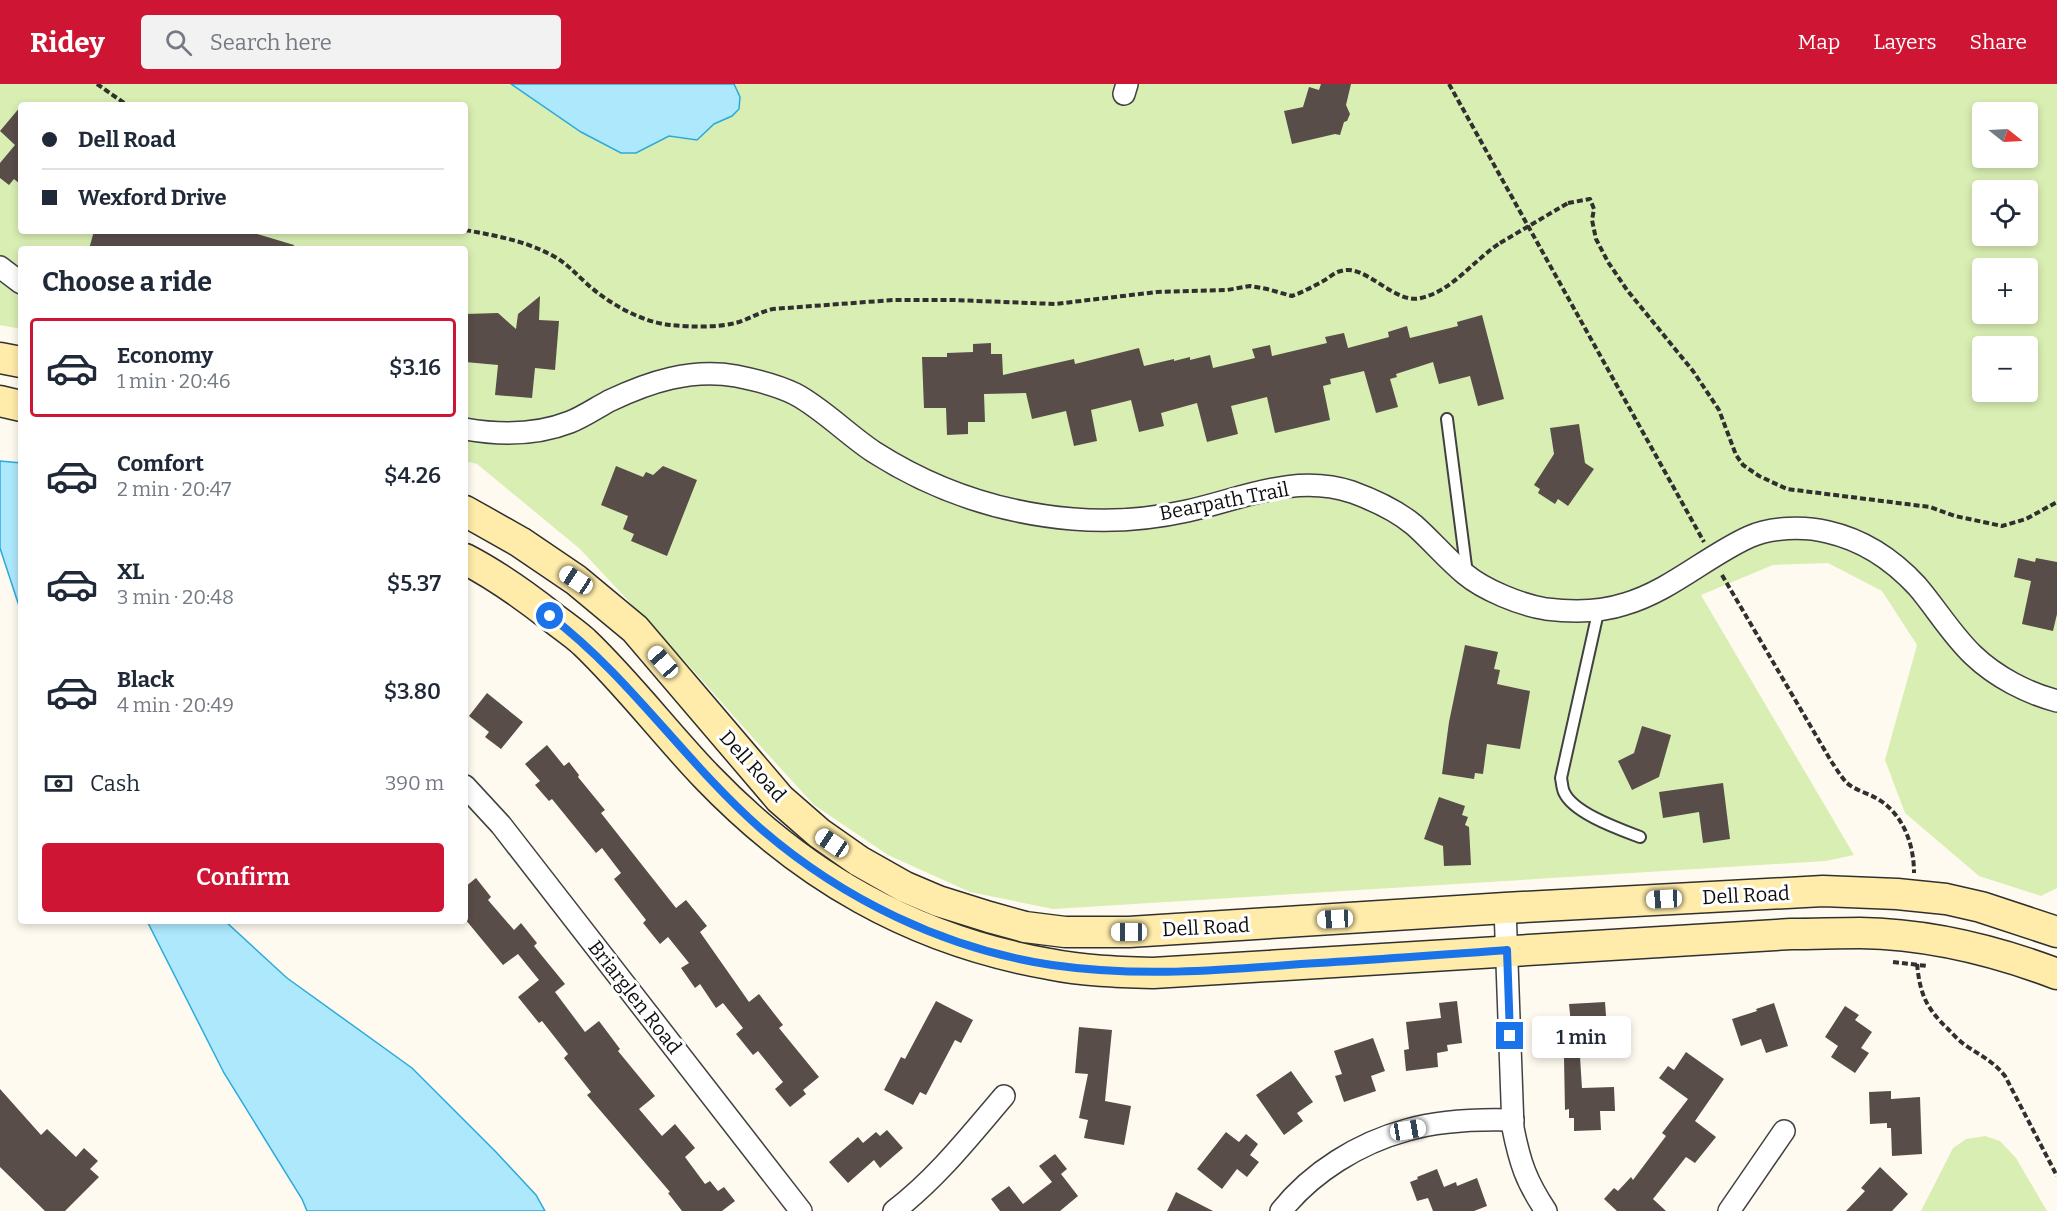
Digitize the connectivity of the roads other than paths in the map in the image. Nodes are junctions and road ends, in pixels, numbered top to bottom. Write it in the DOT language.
graph roads {
  1 [pos="0,267"];
  2 [pos="18,281"];
  3 [pos="0,358"];
  4 [pos="18,361"];
  5 [pos="0,401"];
  6 [pos="18,405"];
  7 [pos="1447,419"];
  8 [pos="468,430"];
  9 [pos="468,514"];
  10 [pos="468,562"];
  11 [pos="1468,577"];
  12 [pos="1599,608"];
  13 [pos="2057,701"];
  14 [pos="468,789"];
  15 [pos="1640,837"];
  16 [pos="1505,908"];
  17 [pos="2057,932"];
  18 [pos="1507,950"];
  19 [pos="2057,974"];
  20 [pos="1004,1096"];
  21 [pos="1513,1120"];
  22 [pos="1784,1131"];
  23 [pos="801,1211"];
  24 [pos="894,1211"];
  25 [pos="1281,1211"];
  26 [pos="1546,1211"];
  27 [pos="1730,1211"];
  1 -- 2 [label="street"];
  3 -- 4 [label="main road"];
  5 -- 6 [label="main road"];
  7 -- 11 [label="lane"];
  8 -- 11 [label="street, Bearpath Trail"];
  9 -- 16 [label="main road, Dell Road"];
  10 -- 18 [label="main road, Dell Road"];
  11 -- 12 [label="street, Bearpath Trail"];
  12 -- 13 [label="street, Bearpath Trail"];
  12 -- 15 [label="lane"];
  14 -- 23 [label="street, Briarglen Road"];
  16 -- 17 [label="main road, Dell Road"];
  16 -- 18 [label="street"];
  18 -- 19 [label="main road, Dell Road"];
  18 -- 21 [label="street"];
  20 -- 24 [label="street"];
  21 -- 25 [label="street"];
  21 -- 26 [label="street"];
  22 -- 27 [label="street"];
}
